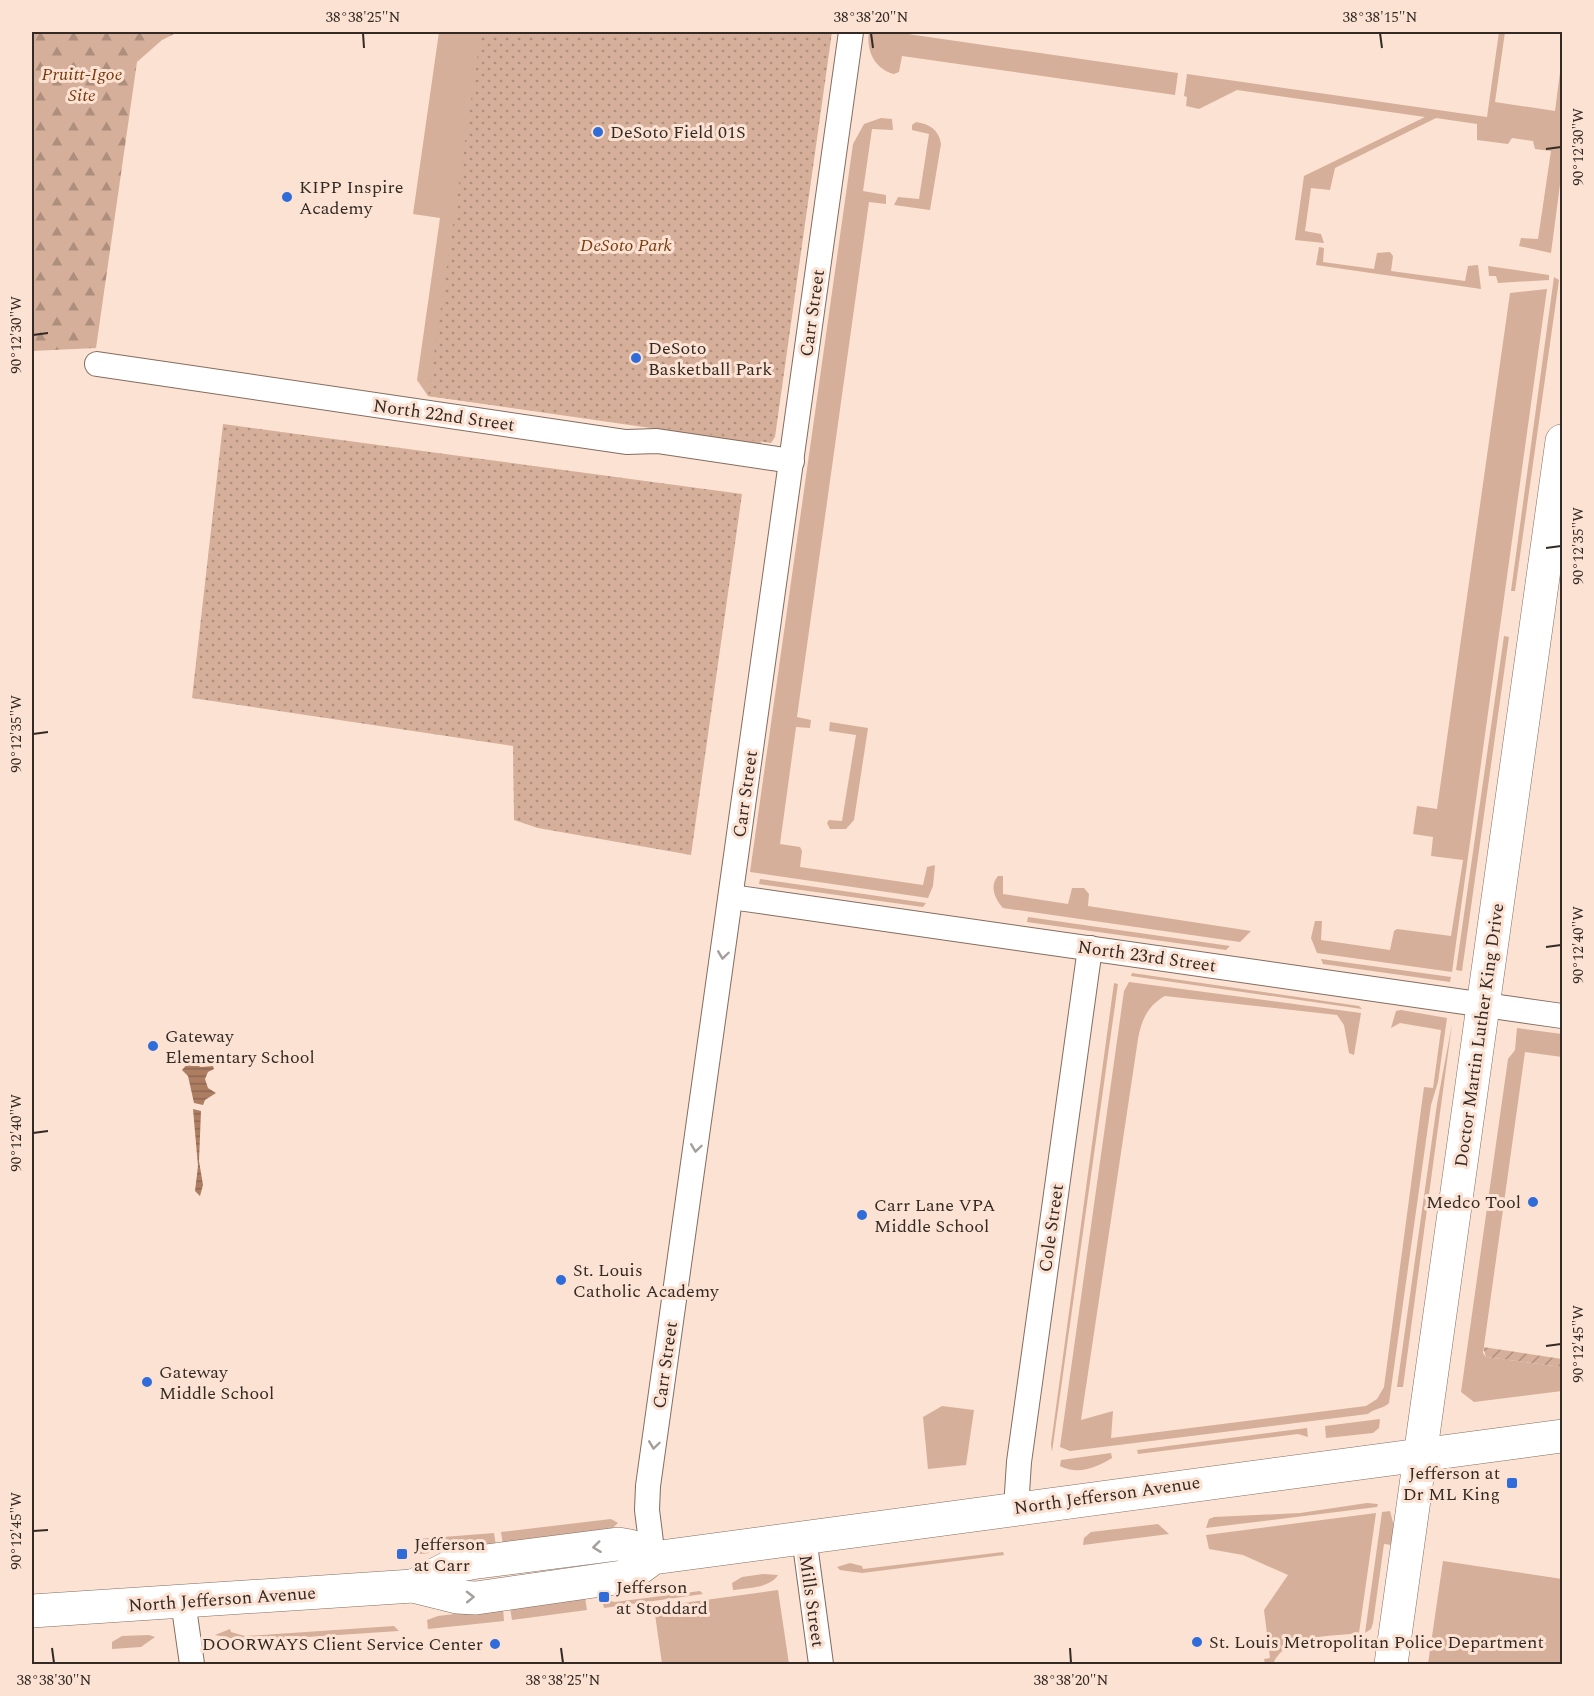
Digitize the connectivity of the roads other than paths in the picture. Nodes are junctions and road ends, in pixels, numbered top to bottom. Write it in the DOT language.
graph roads {
  1 [pos="851,32"];
  2 [pos="97,364"];
  3 [pos="1563,441"];
  4 [pos="792,461"];
  5 [pos="1553,574"];
  6 [pos="731,897"];
  7 [pos="1090,948"];
  8 [pos="1483,1004"];
  9 [pos="1563,1016"];
  10 [pos="1563,1436"];
  11 [pos="1420,1455"];
  12 [pos="1016,1508"];
  13 [pos="804,1537"];
  14 [pos="653,1558"];
  15 [pos="183,1601"];
  16 [pos="32,1611"];
  17 [pos="192,1665"];
  18 [pos="821,1665"];
  19 [pos="1391,1665"];
  1 -- 4 [label="street, Carr Street"];
  2 -- 4 [label="street, North 22nd Street"];
  3 -- 5 [label="main road, Doctor Martin Luther King Drive"];
  4 -- 6 [label="street, Carr Street"];
  5 -- 8 [label="main road, Doctor Martin Luther King Drive"];
  6 -- 7 [label="street, North 23rd Street"];
  6 -- 14 [label="street, Carr Street, one-way"];
  7 -- 8 [label="street, North 23rd Street"];
  7 -- 12 [label="street, Cole Street"];
  8 -- 9 [label="street, North 23rd Street"];
  8 -- 11 [label="main road, Doctor Martin Luther King Drive"];
  10 -- 11 [label="main road, North Jefferson Avenue"];
  11 -- 12 [label="main road, North Jefferson Avenue"];
  11 -- 19 [label="main road, Doctor Martin Luther King Drive"];
  12 -- 13 [label="main road, North Jefferson Avenue"];
  13 -- 14 [label="main road, North Jefferson Avenue"];
  13 -- 18 [label="street, Mills Street"];
  14 -- 15 [label="main road, North Jefferson Avenue"];
  15 -- 16 [label="main road, North Jefferson Avenue"];
  15 -- 17 [label="street"];
}
